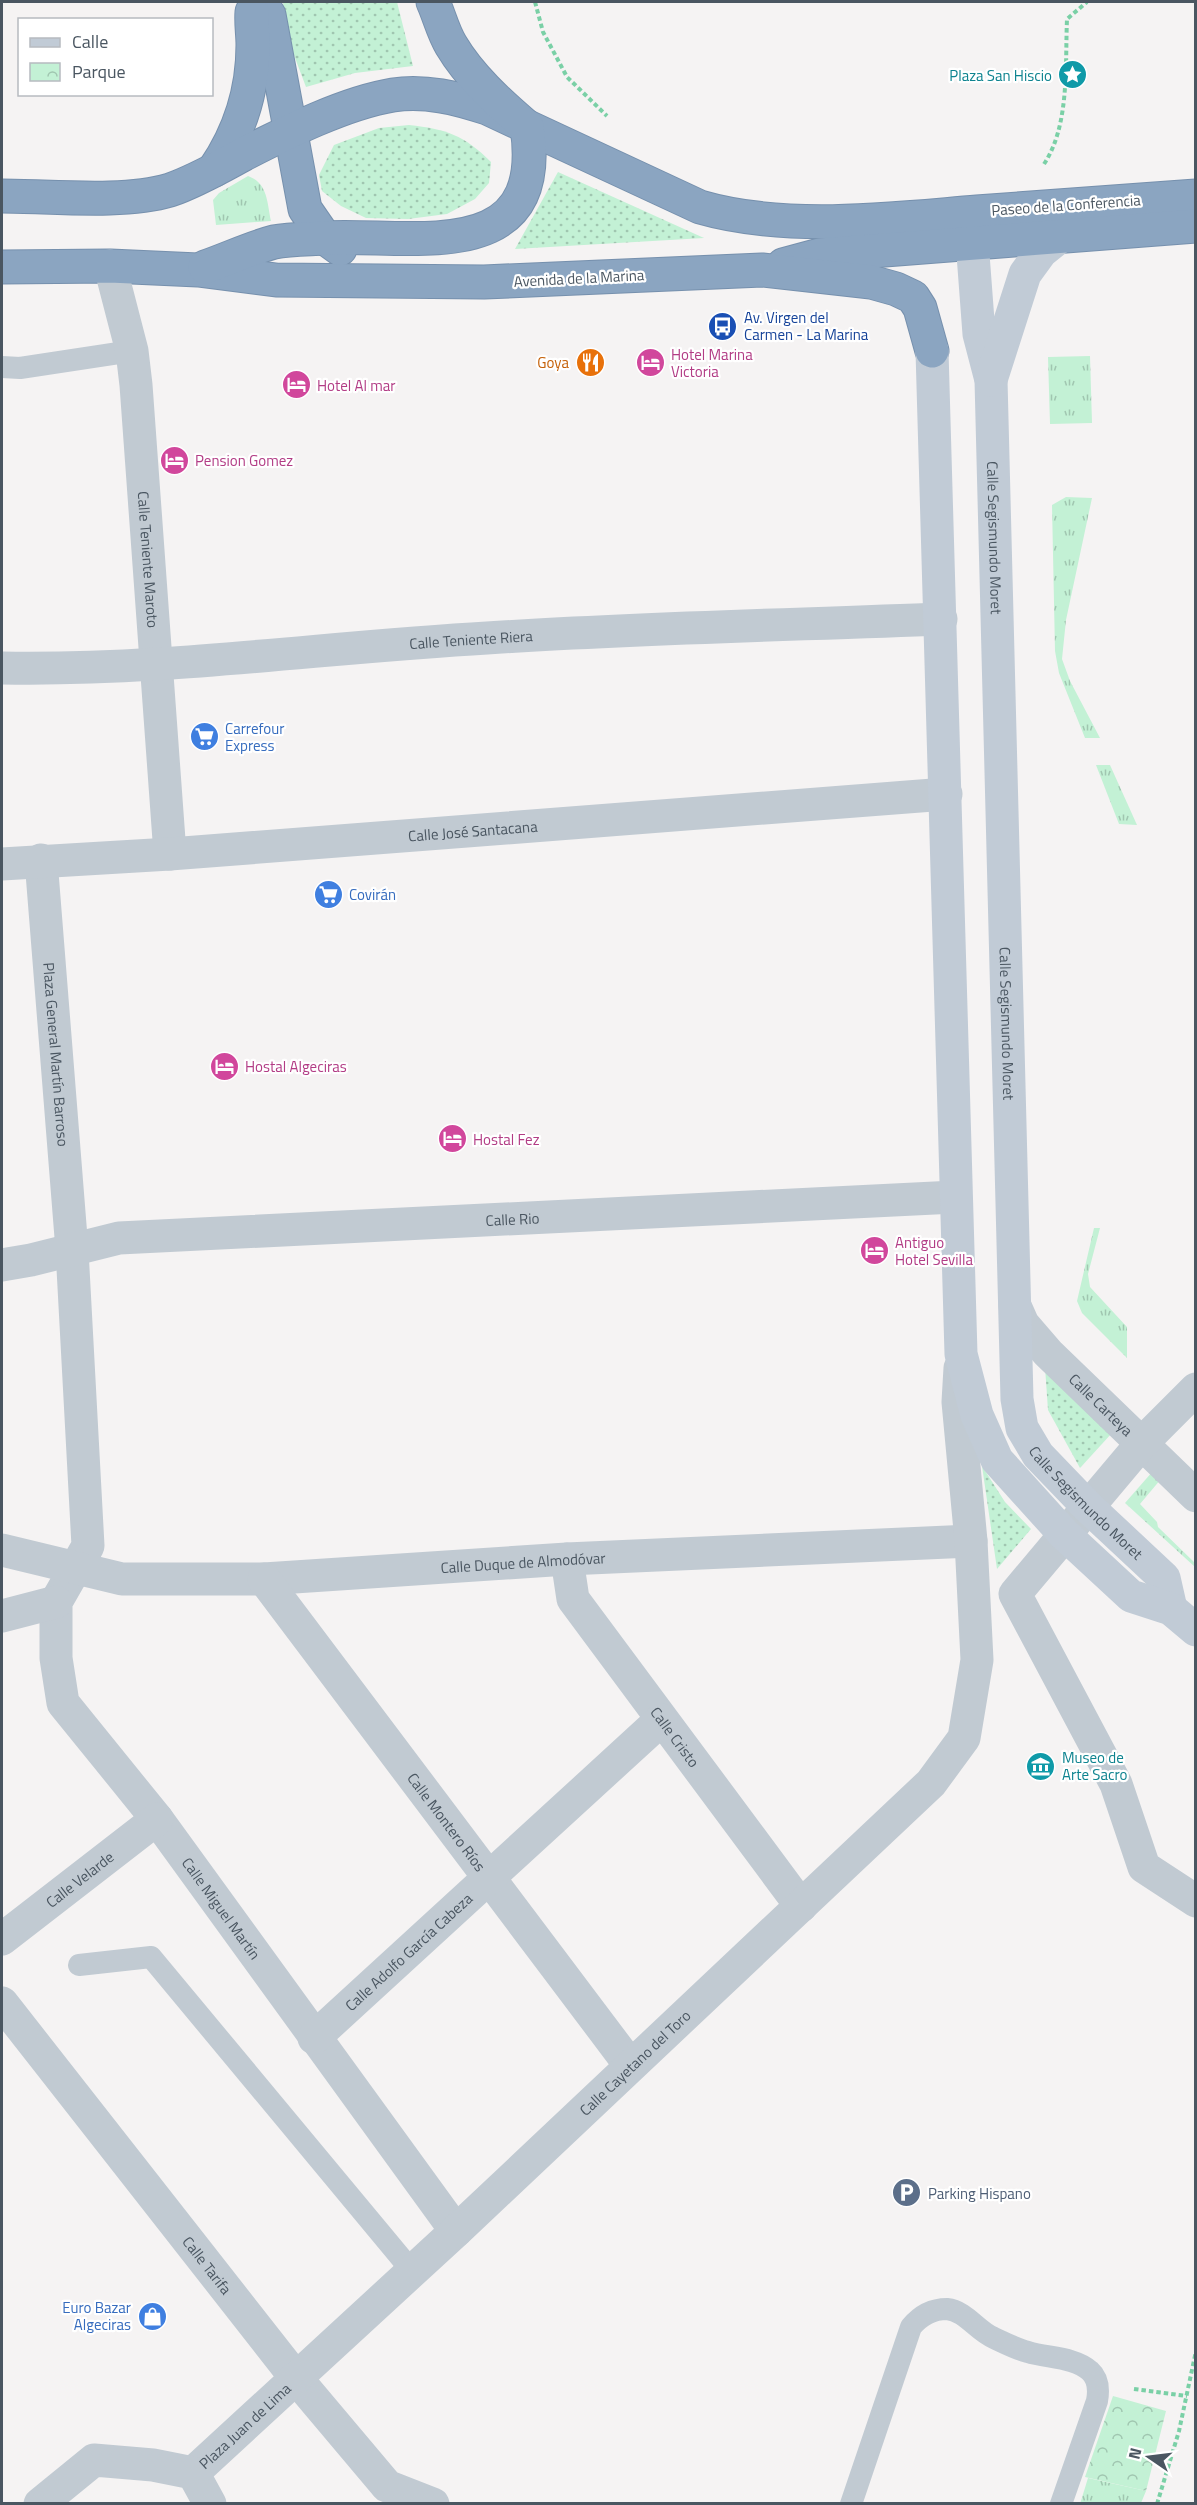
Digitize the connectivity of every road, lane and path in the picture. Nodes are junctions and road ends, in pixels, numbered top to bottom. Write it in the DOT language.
graph roads {
  1 [pos="253,2"];
  2 [pos="260,2"];
  3 [pos="433,2"];
  4 [pos="451,2"];
  5 [pos="535,2"];
  6 [pos="1087,2"];
  7 [pos="459,57"];
  8 [pos="611,120"];
  9 [pos="527,127"];
  10 [pos="289,134"];
  11 [pos="1042,168"];
  12 [pos="214,170"];
  13 [pos="2,196"];
  14 [pos="1196,196"];
  15 [pos="937,215"];
  16 [pos="1196,226"];
  17 [pos="1062,235"];
  18 [pos="325,238"];
  19 [pos="972,242"];
  20 [pos="110,266"];
  21 [pos="2,267"];
  22 [pos="198,270"];
  23 [pos="762,270"];
  24 [pos="396,281"];
  25 [pos="132,351"];
  26 [pos="932,351"];
  27 [pos="2,367"];
  28 [pos="991,380"];
  29 [pos="941,619"];
  30 [pos="156,663"];
  31 [pos="2,668"];
  32 [pos="946,794"];
  33 [pos="170,854"];
  34 [pos="41,860"];
  35 [pos="2,864"];
  36 [pos="955,1197"];
  37 [pos="72,1250"];
  38 [pos="2,1265"];
  39 [pos="1015,1306"];
  40 [pos="961,1353"];
  41 [pos="1196,1389"];
  42 [pos="1142,1443"];
  43 [pos="1196,1496"];
  44 [pos="1088,1507"];
  45 [pos="1064,1534"];
  46 [pos="971,1541"];
  47 [pos="2,1550"];
  48 [pos="567,1559"];
  49 [pos="75,1568"];
  50 [pos="264,1579"];
  51 [pos="973,1592"];
  52 [pos="1015,1594"];
  53 [pos="56,1602"];
  54 [pos="1171,1609"];
  55 [pos="2,1616"];
  56 [pos="1196,1630"];
  57 [pos="661,1720"];
  58 [pos="157,1819"];
  59 [pos="489,1881"];
  60 [pos="1196,1900"];
  61 [pos="801,1906"];
  62 [pos="2,1939"];
  63 [pos="79,1965"];
  64 [pos="2,2003"];
  65 [pos="314,2038"];
  66 [pos="630,2066"];
  67 [pos="456,2231"];
  68 [pos="412,2271"];
  69 [pos="1196,2351"];
  70 [pos="296,2378"];
  71 [pos="1098,2385"];
  72 [pos="1187,2396"];
  73 [pos="193,2473"];
  74 [pos="40,2504"];
  75 [pos="210,2504"];
  76 [pos="433,2504"];
  77 [pos="851,2504"];
  78 [pos="1061,2504"];
  79 [pos="1156,2504"];
  1 -- 12 [label="highway"];
  2 -- 10 [label="highway"];
  3 -- 7 [label="highway"];
  4 -- 7 [label="lane"];
  5 -- 8 [label="path"];
  6 -- 11 [label="path"];
  7 -- 9 [label="highway"];
  9 -- 10 [label="highway"];
  9 -- 15 [label="highway, Paseo de la Conferencia"];
  9 -- 18 [label="highway"];
  10 -- 12 [label="highway"];
  10 -- 18 [label="highway"];
  12 -- 13 [label="highway"];
  14 -- 15 [label="highway, Paseo de la Conferencia"];
  15 -- 19 [label="main road"];
  16 -- 17 [label="highway, Paseo de la Conferencia"];
  17 -- 19 [label="highway, Paseo de la Conferencia"];
  17 -- 28 [label="main road, Calle Segismundo Moret"];
  18 -- 22 [label="highway"];
  18 -- 24 [label="highway"];
  19 -- 23 [label="highway, Paseo de la Conferencia"];
  19 -- 28 [label="main road, Calle Segismundo Moret"];
  20 -- 21 [label="highway, Avenida de la Marina"];
  20 -- 22 [label="highway, Avenida de la Marina"];
  20 -- 25 [label="street, Calle Teniente Maroto"];
  22 -- 24 [label="highway, Avenida de la Marina"];
  23 -- 24 [label="highway, Avenida de la Marina"];
  23 -- 26 [label="highway"];
  25 -- 27 [label="lane"];
  25 -- 30 [label="street, Calle Teniente Maroto"];
  26 -- 29 [label="main road"];
  28 -- 39 [label="main road, Calle Segismundo Moret"];
  29 -- 30 [label="street, Calle Teniente Riera"];
  29 -- 32 [label="main road"];
  30 -- 31 [label="street, Calle Teniente Riera"];
  30 -- 33 [label="street, Calle Teniente Maroto"];
  32 -- 33 [label="street, Calle José Santacana"];
  32 -- 36 [label="main road"];
  33 -- 34 [label="street, Calle José Santacana"];
  34 -- 35 [label="street, Calle José Santacana"];
  34 -- 37 [label="street, Plaza General Martín Barroso"];
  36 -- 37 [label="street, Calle Rio"];
  36 -- 40 [label="main road"];
  37 -- 38 [label="street, Calle Rio"];
  37 -- 49 [label="street, Plaza General Martín Barroso"];
  39 -- 42 [label="street, Calle Carteya"];
  39 -- 44 [label="main road, Calle Segismundo Moret"];
  40 -- 45 [label="main road"];
  40 -- 46 [label="street"];
  41 -- 42 [label="street"];
  42 -- 43 [label="street, Calle Carteya"];
  42 -- 44 [label="street"];
  44 -- 45 [label="street"];
  44 -- 54 [label="main road, Calle Segismundo Moret"];
  45 -- 52 [label="street"];
  45 -- 54 [label="main road"];
  46 -- 48 [label="street, Calle Duque de Almodóvar"];
  46 -- 51 [label="street"];
  47 -- 49 [label="street, Calle Duque de Almodóvar"];
  48 -- 50 [label="street, Calle Duque de Almodóvar"];
  48 -- 57 [label="street, Calle Cristo"];
  49 -- 50 [label="street, Calle Duque de Almodóvar"];
  49 -- 53 [label="street, Calle Miguel Martín"];
  50 -- 59 [label="street, Calle Montero Ríos"];
  51 -- 52 [label="street"];
  51 -- 61 [label="street, Calle Cayetano del Toro"];
  52 -- 60 [label="street"];
  53 -- 55 [label="street"];
  53 -- 58 [label="street, Calle Miguel Martín"];
  54 -- 56 [label="main road"];
  57 -- 59 [label="street, Calle Adolfo García Cabeza"];
  57 -- 61 [label="street, Calle Cristo"];
  58 -- 62 [label="street, Calle Velarde"];
  58 -- 65 [label="street, Calle Miguel Martín"];
  59 -- 65 [label="street, Calle Adolfo García Cabeza"];
  59 -- 66 [label="street, Calle Montero Ríos"];
  61 -- 66 [label="street, Calle Cayetano del Toro"];
  63 -- 68 [label="lane"];
  64 -- 70 [label="street, Calle Tarifa"];
  65 -- 67 [label="street, Calle Miguel Martín"];
  66 -- 67 [label="street, Calle Cayetano del Toro"];
  67 -- 68 [label="street, Calle Cayetano del Toro"];
  68 -- 70 [label="street, Calle Cayetano del Toro"];
  69 -- 72 [label="path"];
  70 -- 73 [label="street, Plaza Juan de Lima"];
  70 -- 76 [label="street, Calle Tarifa"];
  71 -- 72 [label="path"];
  71 -- 77 [label="lane"];
  71 -- 78 [label="lane"];
  72 -- 79 [label="path"];
  73 -- 74 [label="street, Plaza Juan de Lima"];
  73 -- 75 [label="street, Plaza Juan de Lima"];
}
